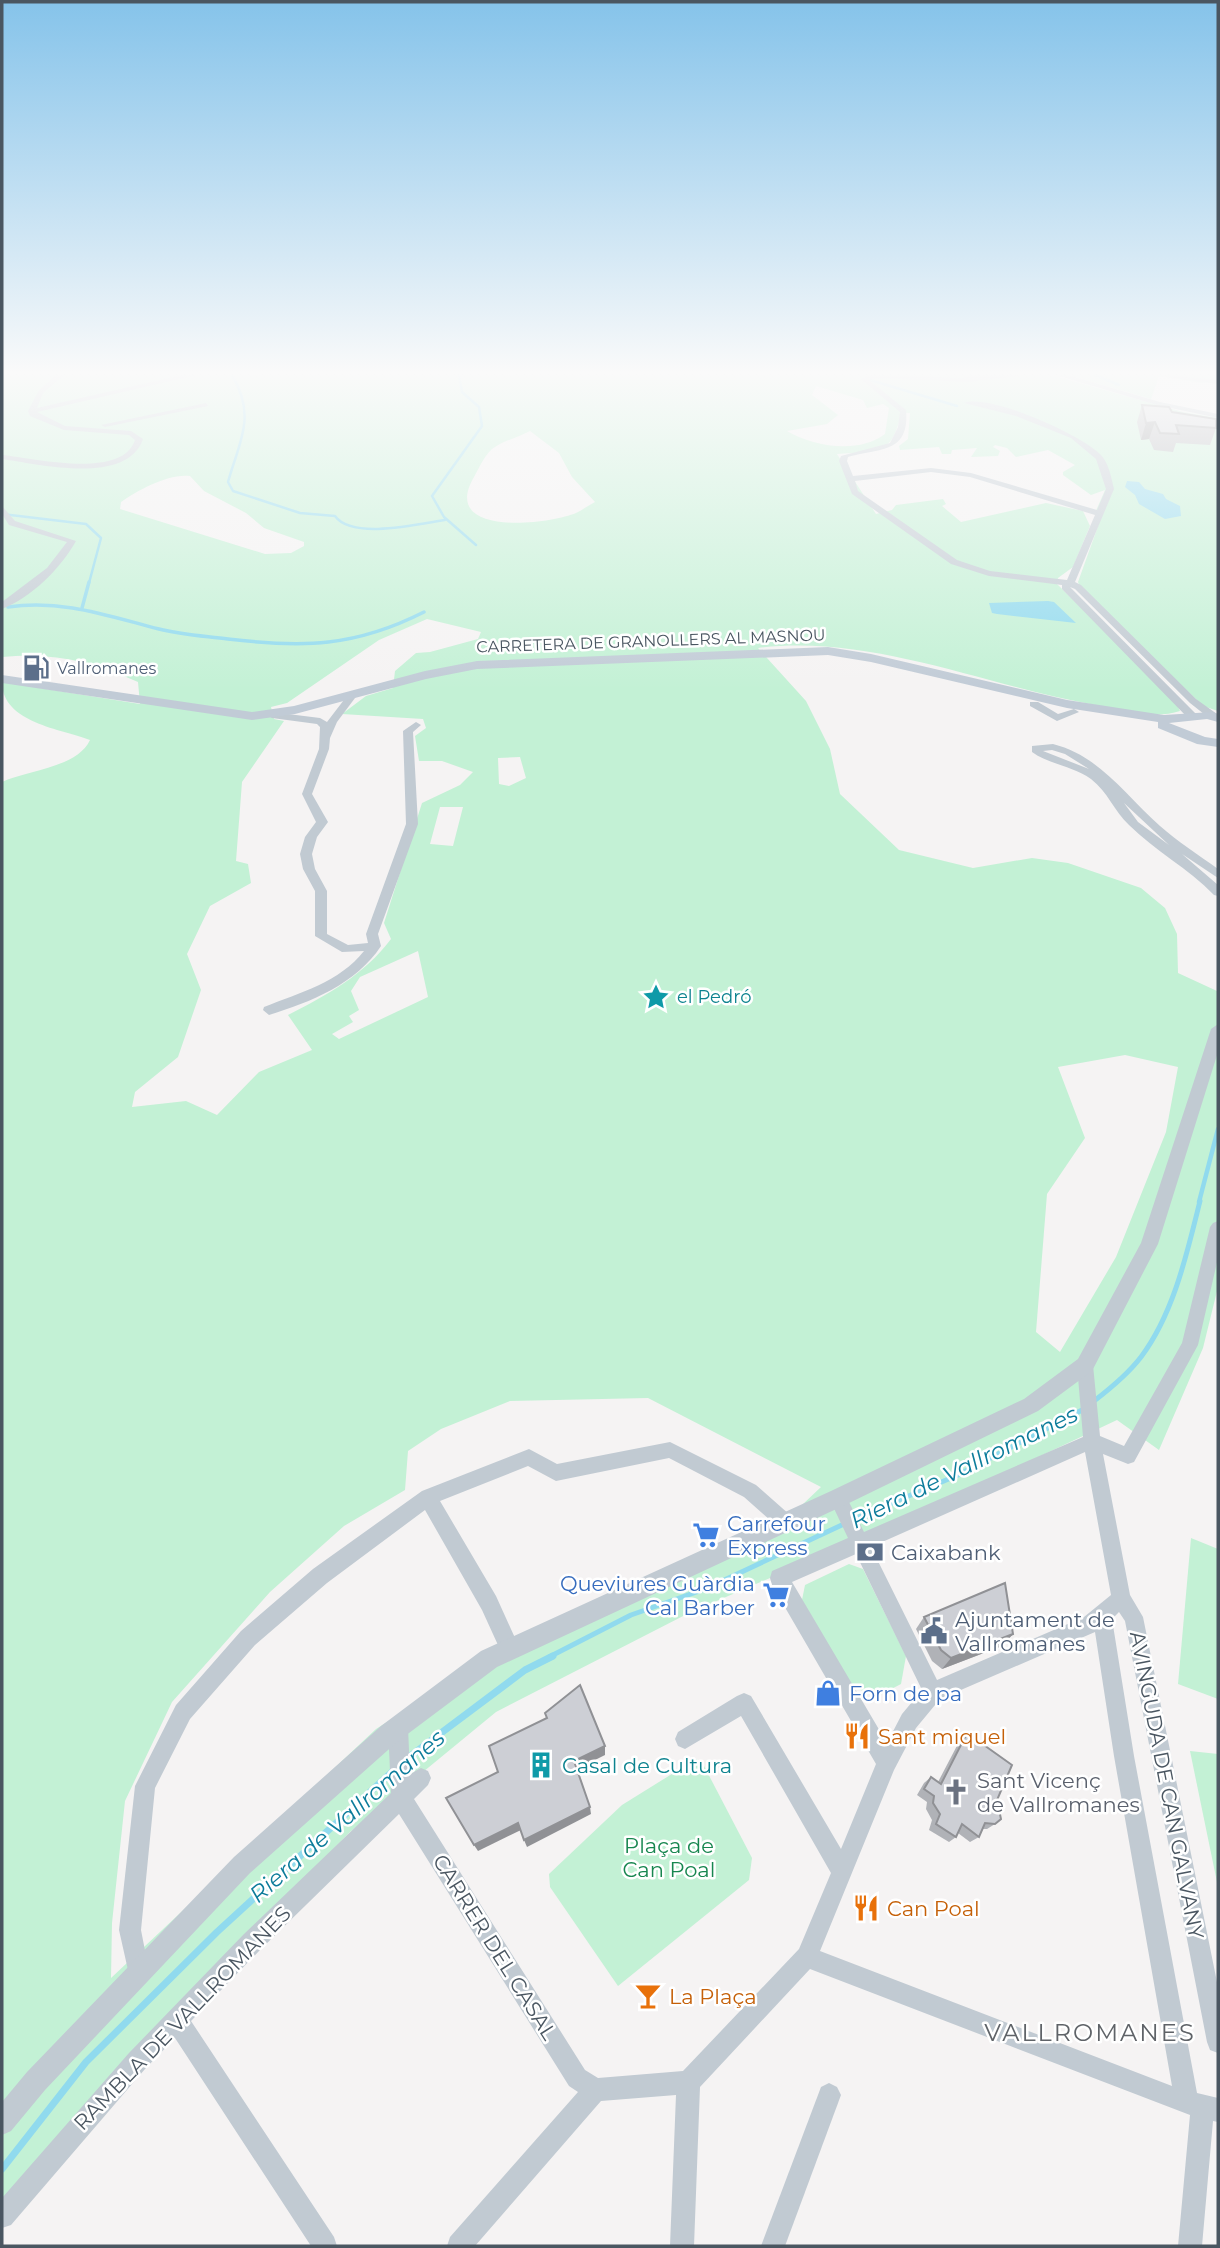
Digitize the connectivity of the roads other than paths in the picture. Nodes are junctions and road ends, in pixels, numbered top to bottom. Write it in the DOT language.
graph roads {
  1 [pos="851,479"];
  2 [pos="987,480"];
  3 [pos="1107,480"];
  4 [pos="2,508"];
  5 [pos="1100,514"];
  6 [pos="1070,583"];
  7 [pos="2,607"];
  8 [pos="890,662"];
  9 [pos="2,679"];
  10 [pos="353,694"];
  11 [pos="342,708"];
  12 [pos="316,709"];
  13 [pos="1062,710"];
  14 [pos="272,715"];
  15 [pos="1215,717"];
  16 [pos="1188,722"];
  17 [pos="416,725"];
  18 [pos="326,731"];
  19 [pos="1218,743"];
  20 [pos="1218,874"];
  21 [pos="1218,892"];
  22 [pos="375,946"];
  23 [pos="269,1010"];
  24 [pos="1218,1028"];
  25 [pos="1218,1227"];
  26 [pos="1085,1364"];
  27 [pos="1093,1441"];
  28 [pos="428,1497"];
  29 [pos="838,1498"];
  30 [pos="784,1521"];
  31 [pos="860,1544"];
  32 [pos="1121,1599"];
  33 [pos="1102,1615"];
  34 [pos="510,1649"];
  35 [pos="933,1692"];
  36 [pos="398,1727"];
  37 [pos="685,1739"];
  38 [pos="887,1763"];
  39 [pos="421,1778"];
  40 [pos="401,1798"];
  41 [pos="842,1871"];
  42 [pos="807,1957"];
  43 [pos="138,1971"];
  44 [pos="177,2020"];
  45 [pos="1218,2042"];
  46 [pos="688,2082"];
  47 [pos="595,2090"];
  48 [pos="829,2095"];
  49 [pos="1202,2107"];
  50 [pos="2,2122"];
  51 [pos="2,2216"];
  52 [pos="325,2246"];
  53 [pos="459,2246"];
  54 [pos="682,2246"];
  55 [pos="773,2246"];
  56 [pos="1190,2246"];
  1 -- 6 [label="street"];
  2 -- 5 [label="street"];
  3 -- 5 [label="street"];
  4 -- 7 [label="street"];
  5 -- 6 [label="street"];
  6 -- 15 [label="street"];
  6 -- 16 [label="street"];
  8 -- 10 [label="main road, CARRETERA DE GRANOLLERS AL MASNOU"];
  8 -- 13 [label="main road, CARRETERA DE GRANOLLERS AL MASNOU"];
  8 -- 13 [label="main road, CARRETERA DE GRANOLLERS AL MASNOU"];
  9 -- 14 [label="main road, CARRETERA DE GRANOLLERS AL MASNOU"];
  10 -- 11 [label="street"];
  10 -- 12 [label="main road, CARRETERA DE GRANOLLERS AL MASNOU"];
  11 -- 12 [label="street"];
  11 -- 18 [label="street"];
  12 -- 14 [label="main road, CARRETERA DE GRANOLLERS AL MASNOU"];
  12 -- 18 [label="street"];
  13 -- 16 [label="main road, CARRETERA DE GRANOLLERS AL MASNOU"];
  14 -- 18 [label="street"];
  15 -- 16 [label="main road"];
  16 -- 19 [label="main road"];
  17 -- 22 [label="street"];
  18 -- 22 [label="street"];
  20 -- 21 [label="street"];
  22 -- 23 [label="street"];
  24 -- 26 [label="street"];
  25 -- 27 [label="street"];
  26 -- 27 [label="street, AVINGUDA DE CAN GALVANY"];
  26 -- 29 [label="street"];
  27 -- 31 [label="street"];
  27 -- 32 [label="street, AVINGUDA DE CAN GALVANY"];
  28 -- 30 [label="street"];
  28 -- 34 [label="street"];
  28 -- 43 [label="street"];
  29 -- 30 [label="street"];
  29 -- 31 [label="street"];
  30 -- 34 [label="street"];
  31 -- 35 [label="street"];
  31 -- 38 [label="street"];
  32 -- 33 [label="street"];
  32 -- 45 [label="street, AVINGUDA DE CAN GALVANY"];
  33 -- 35 [label="street"];
  33 -- 49 [label="street, AVINGUDA DE CAN GALVANY"];
  34 -- 36 [label="street"];
  35 -- 38 [label="street"];
  36 -- 40 [label="street"];
  36 -- 43 [label="street"];
  37 -- 41 [label="street"];
  38 -- 41 [label="street"];
  39 -- 40 [label="street, RAMBLA DE VALLROMANES"];
  40 -- 44 [label="street, RAMBLA DE VALLROMANES"];
  40 -- 47 [label="street, CARRER DEL CASAL"];
  41 -- 42 [label="street"];
  42 -- 46 [label="street"];
  42 -- 49 [label="street"];
  43 -- 50 [label="street"];
  44 -- 51 [label="street, RAMBLA DE VALLROMANES"];
  44 -- 52 [label="street"];
  46 -- 47 [label="street"];
  46 -- 54 [label="street"];
  47 -- 53 [label="street"];
  48 -- 55 [label="street"];
  49 -- 56 [label="street, AVINGUDA DE CAN GALVANY"];
}
